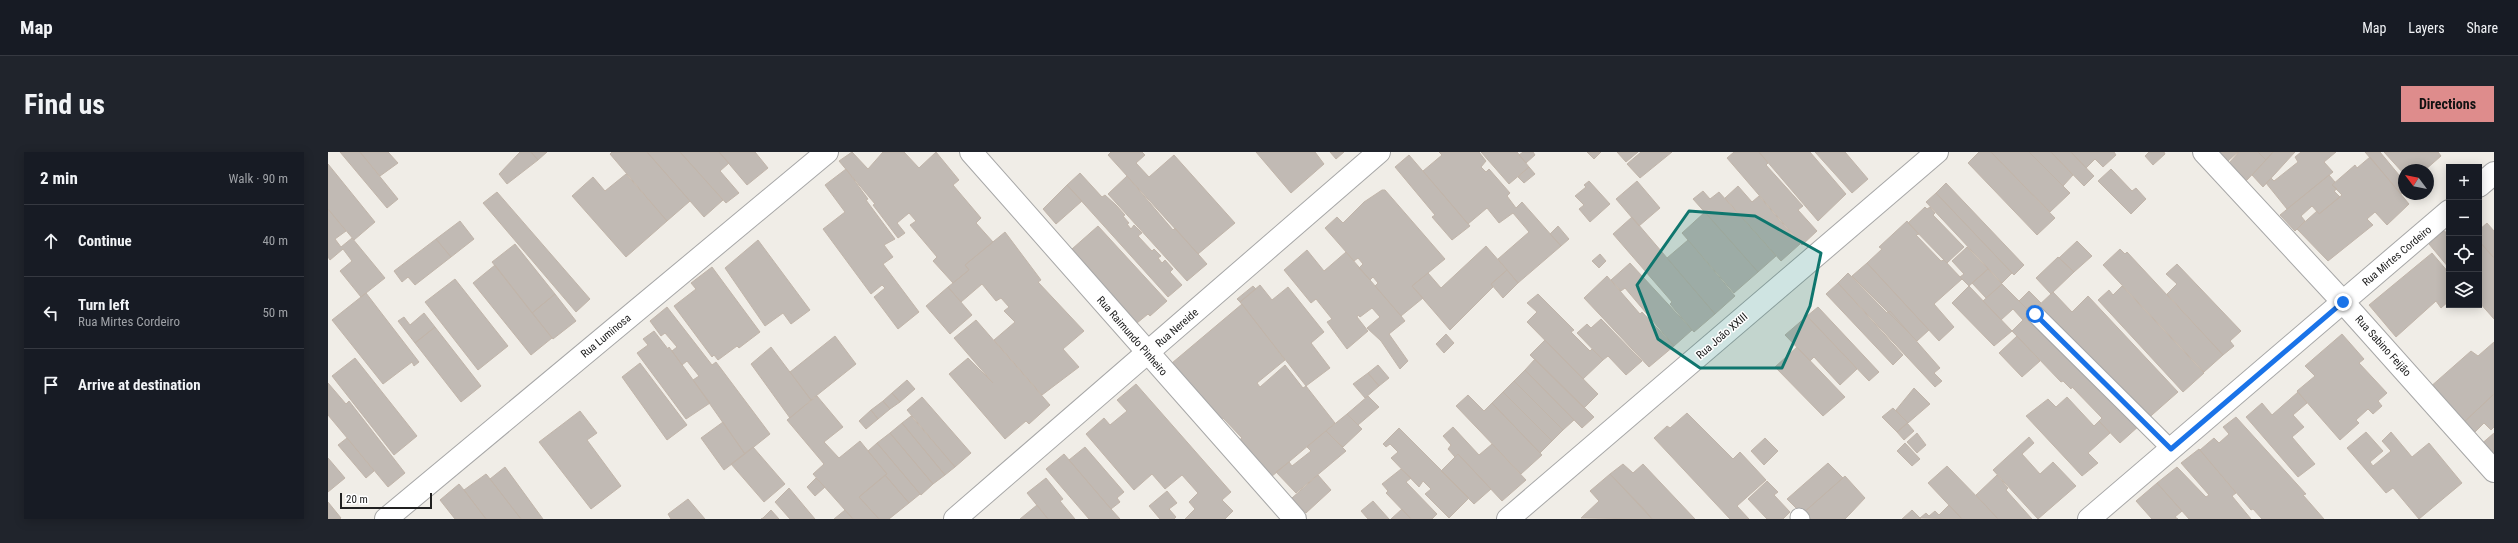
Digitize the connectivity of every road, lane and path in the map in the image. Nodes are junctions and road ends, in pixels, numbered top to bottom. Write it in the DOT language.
graph roads {
  1 [pos="827,152"];
  2 [pos="971,152"];
  3 [pos="1379,152"];
  4 [pos="1937,152"];
  5 [pos="2204,152"];
  6 [pos="2494,173"];
  7 [pos="2482,183"];
  8 [pos="2446,214"];
  9 [pos="2343,302"];
  10 [pos="2035,314"];
  11 [pos="1147,354"];
  12 [pos="2171,449"];
  13 [pos="2494,471"];
  14 [pos="386,519"];
  15 [pos="955,519"];
  16 [pos="1295,519"];
  17 [pos="1508,519"];
  18 [pos="2089,519"];
  1 -- 14 [label="street, Rua Luminosa"];
  2 -- 11 [label="street, Rua Raimundo Pinheiro"];
  3 -- 11 [label="street, Rua Nereide"];
  4 -- 17 [label="street, Rua João XXIII"];
  5 -- 9 [label="street, Rua Sabino Feijão"];
  6 -- 7 [label="street"];
  8 -- 9 [label="street, Rua Mirtes Cordeiro"];
  9 -- 12 [label="street, Rua Mirtes Cordeiro"];
  9 -- 13 [label="street, Rua Sabino Feijão"];
  10 -- 12 [label="lane"];
  11 -- 15 [label="street, Rua Nereide"];
  11 -- 16 [label="street, Rua Raimundo Pinheiro"];
  12 -- 18 [label="street, Rua Mirtes Cordeiro"];
}
